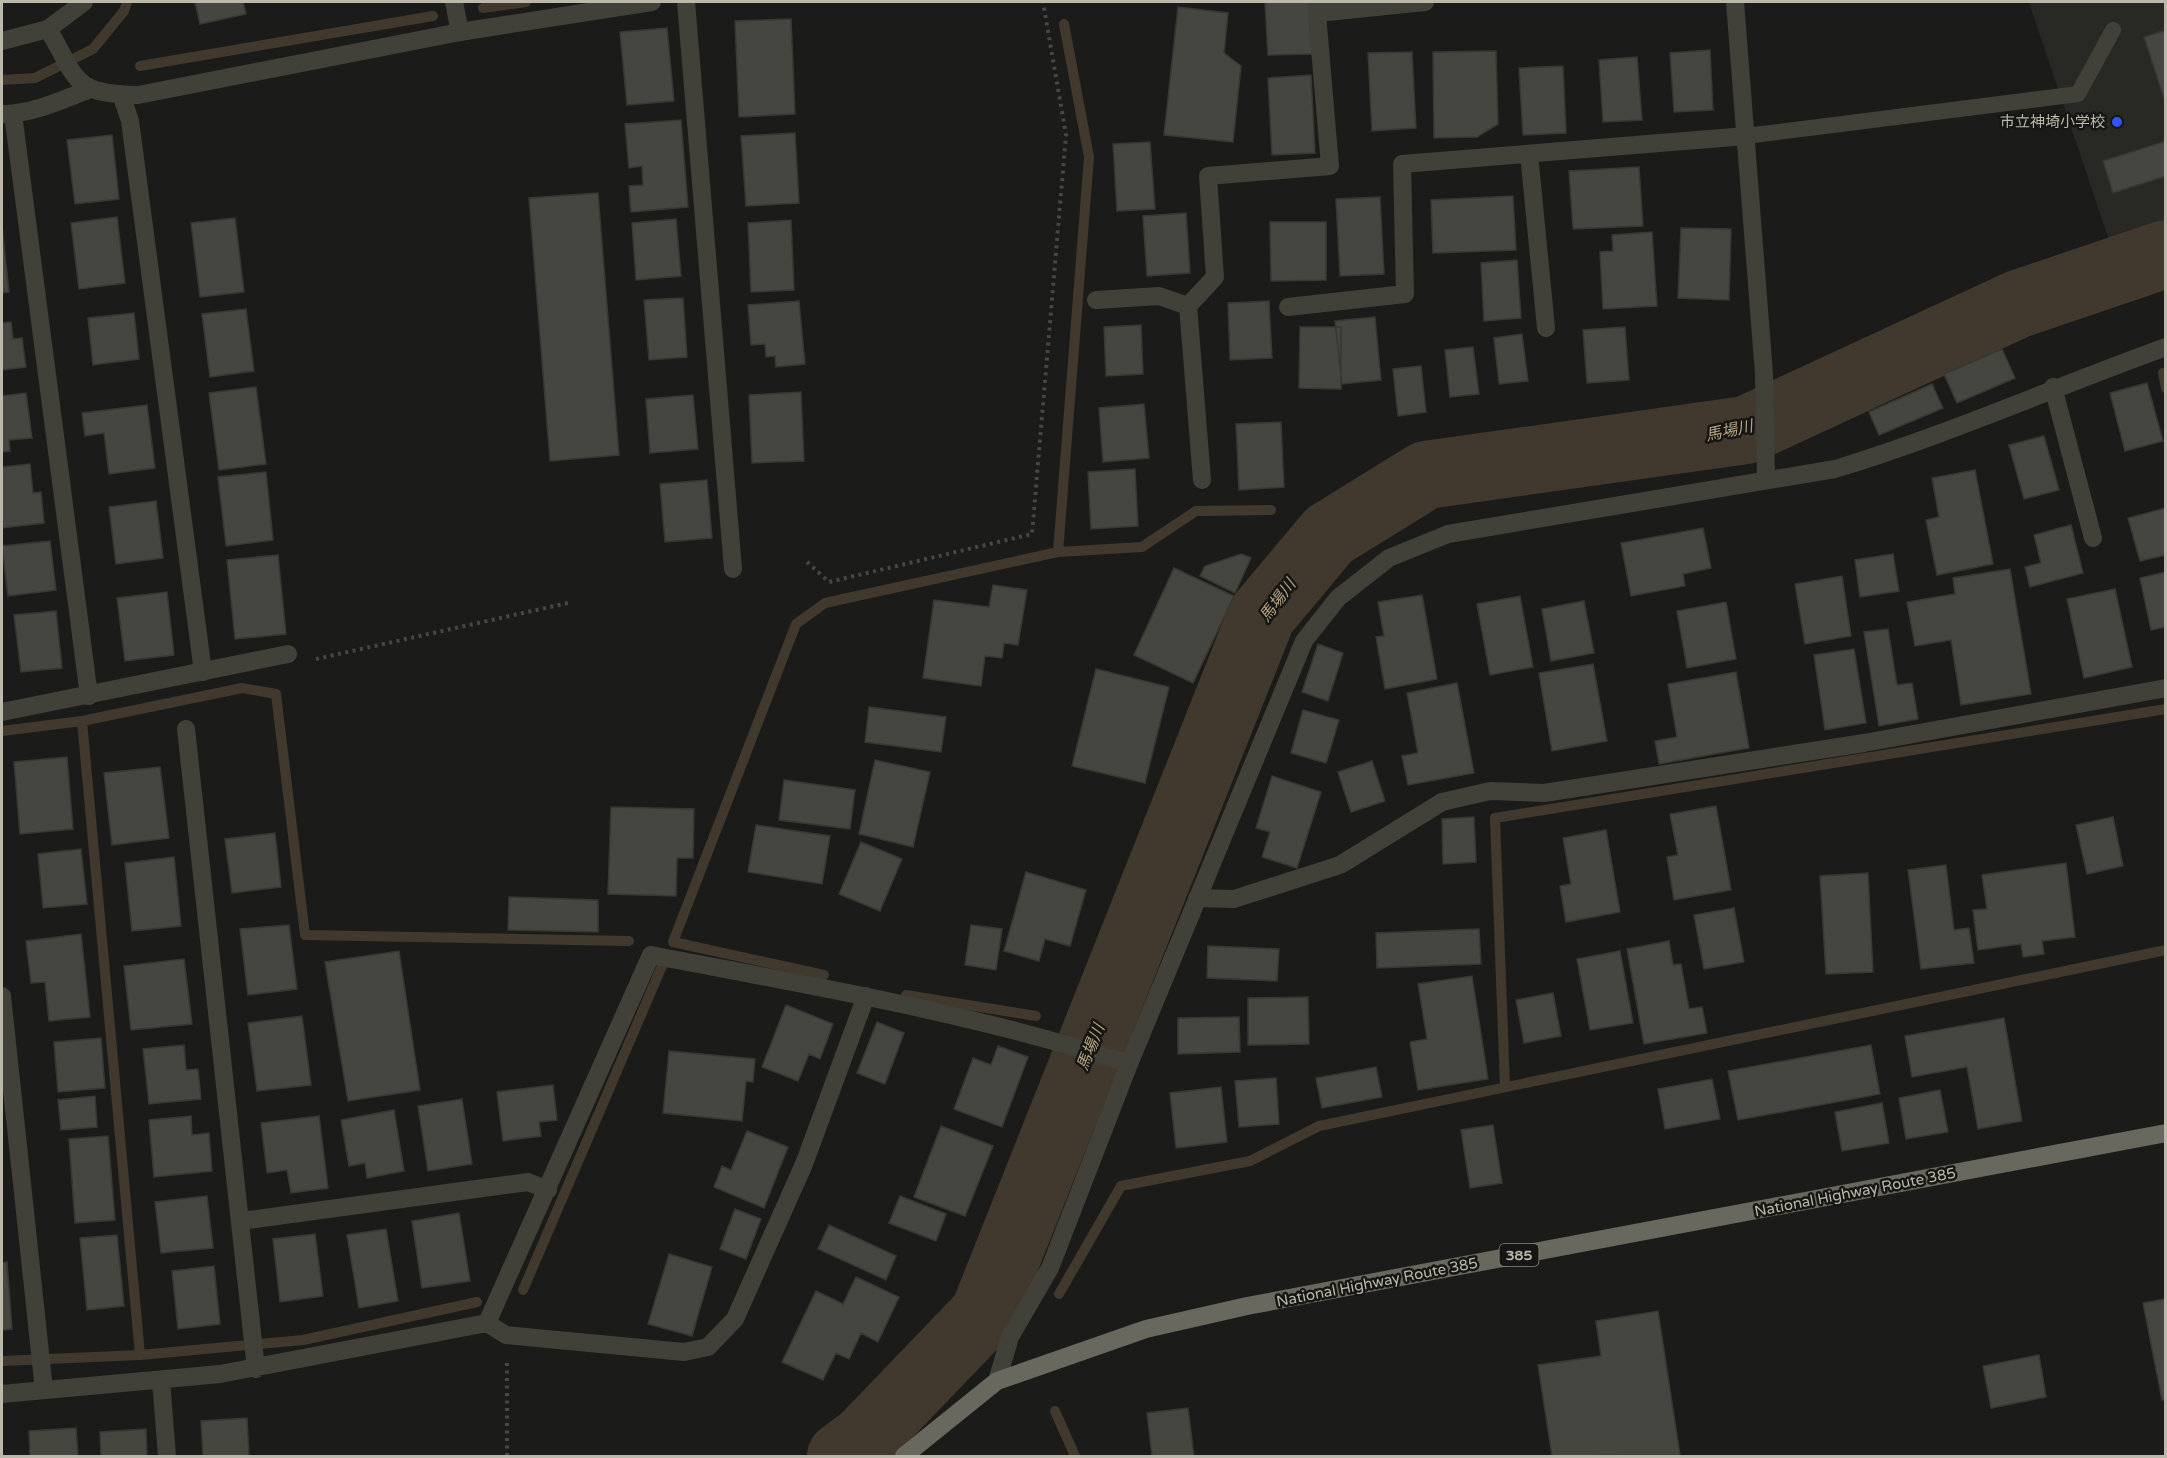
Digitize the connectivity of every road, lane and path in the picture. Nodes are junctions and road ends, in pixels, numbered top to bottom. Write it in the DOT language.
graph roads {
  1 [pos="84,2"];
  2 [pos="454,2"];
  3 [pos="652,2"];
  4 [pos="686,2"];
  5 [pos="1043,2"];
  6 [pos="1425,2"];
  7 [pos="1735,2"];
  8 [pos="1317,7"];
  9 [pos="48,28"];
  10 [pos="2113,30"];
  11 [pos="460,32"];
  12 [pos="2,41"];
  13 [pos="90,89"];
  14 [pos="121,94"];
  15 [pos="7,114"];
  16 [pos="1746,136"];
  17 [pos="1529,154"];
  18 [pos="1096,300"];
  19 [pos="1188,306"];
  20 [pos="1288,307"];
  21 [pos="1546,328"];
  22 [pos="2166,346"];
  23 [pos="2053,387"];
  24 [pos="1766,479"];
  25 [pos="1202,480"];
  26 [pos="2093,538"];
  27 [pos="807,562"];
  28 [pos="734,569"];
  29 [pos="568,603"];
  30 [pos="288,654"];
  31 [pos="203,672"];
  32 [pos="2166,688"];
  33 [pos="90,696"];
  34 [pos="2,712"];
  35 [pos="186,729"];
  36 [pos="1197,898"];
  37 [pos="2,996"];
  38 [pos="866,996"];
  39 [pos="1129,1064"];
  40 [pos="2166,1133"];
  41 [pos="548,1190"];
  42 [pos="241,1221"];
  43 [pos="487,1323"];
  44 [pos="507,1335"];
  45 [pos="256,1361"];
  46 [pos="161,1380"];
  47 [pos="43,1381"];
  48 [pos="997,1381"];
  49 [pos="2,1394"];
  50 [pos="167,1456"];
  51 [pos="507,1456"];
  52 [pos="904,1456"];
  1 -- 9 [label="street"];
  2 -- 11 [label="street"];
  3 -- 11 [label="street"];
  4 -- 28 [label="street"];
  5 -- 27 [label="path"];
  6 -- 8 [label="street"];
  7 -- 16 [label="street"];
  8 -- 19 [label="street"];
  9 -- 12 [label="street"];
  9 -- 13 [label="street"];
  10 -- 16 [label="lane"];
  11 -- 14 [label="street"];
  13 -- 14 [label="street"];
  13 -- 15 [label="street"];
  14 -- 31 [label="street"];
  15 -- 33 [label="street"];
  16 -- 17 [label="street"];
  16 -- 24 [label="street"];
  17 -- 20 [label="street"];
  17 -- 21 [label="street"];
  18 -- 19 [label="street"];
  19 -- 25 [label="street"];
  22 -- 23 [label="street"];
  23 -- 24 [label="street"];
  23 -- 26 [label="street"];
  24 -- 36 [label="street"];
  29 -- 30 [label="path"];
  30 -- 31 [label="street"];
  31 -- 33 [label="street"];
  32 -- 36 [label="street"];
  33 -- 34 [label="street"];
  35 -- 42 [label="street"];
  36 -- 39 [label="street"];
  37 -- 47 [label="street"];
  38 -- 39 [label="street"];
  38 -- 41 [label="street"];
  38 -- 44 [label="street"];
  39 -- 48 [label="street"];
  40 -- 48 [label="highway, National Highway Route 385 / 385"];
  41 -- 42 [label="street"];
  41 -- 43 [label="street"];
  42 -- 45 [label="street"];
  43 -- 44 [label="street"];
  43 -- 45 [label="street"];
  44 -- 51 [label="path"];
  45 -- 46 [label="street"];
  46 -- 47 [label="street"];
  46 -- 50 [label="street"];
  47 -- 49 [label="street"];
  48 -- 52 [label="highway, National Highway Route 385 / 385"];
}
